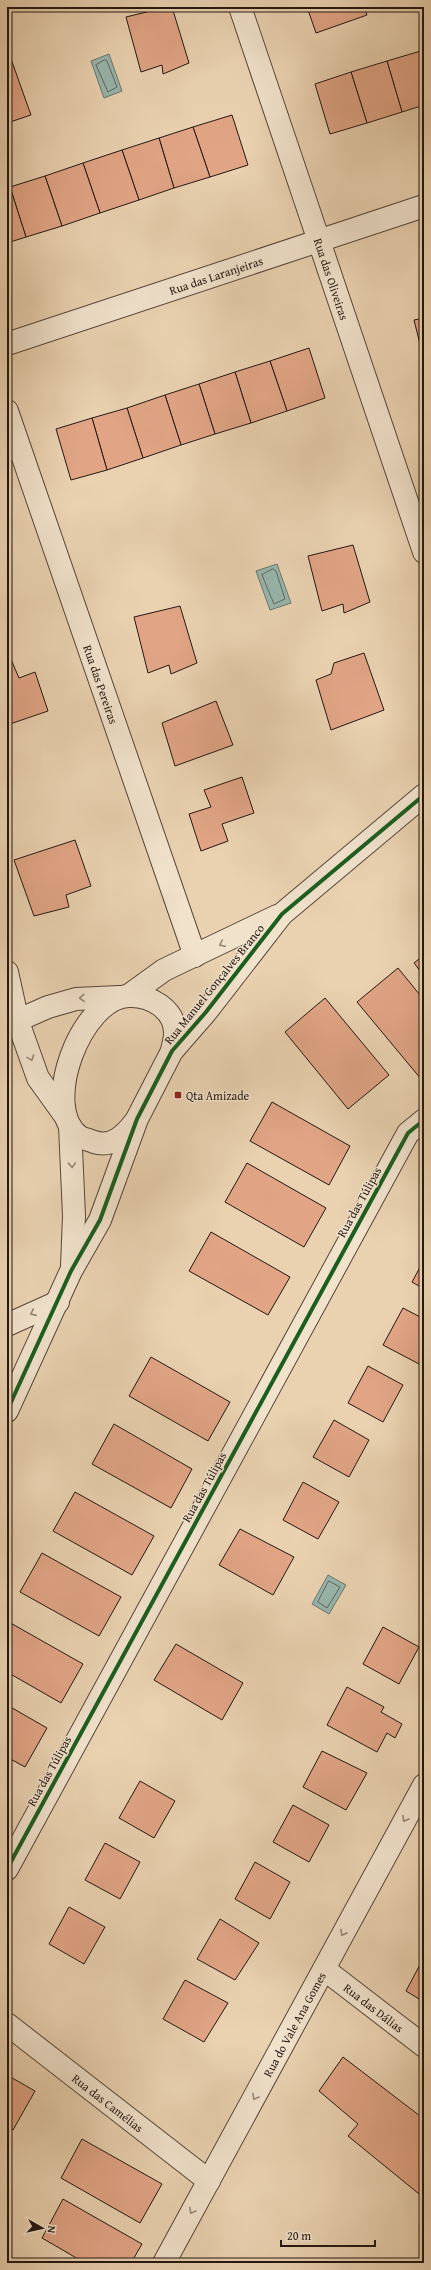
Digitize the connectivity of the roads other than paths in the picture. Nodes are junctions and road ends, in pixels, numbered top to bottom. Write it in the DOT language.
graph roads {
  1 [pos="240,7"];
  2 [pos="424,206"];
  3 [pos="318,241"];
  4 [pos="7,344"];
  5 [pos="7,411"];
  6 [pos="424,552"];
  7 [pos="424,795"];
  8 [pos="282,914"];
  9 [pos="195,956"];
  10 [pos="7,972"];
  11 [pos="125,996"];
  12 [pos="12,1023"];
  13 [pos="172,1051"];
  14 [pos="138,1119"];
  15 [pos="424,1120"];
  16 [pos="68,1122"];
  17 [pos="71,1271"];
  18 [pos="58,1302"];
  19 [pos="7,1325"];
  20 [pos="7,1411"];
  21 [pos="424,1785"];
  22 [pos="7,1869"];
  23 [pos="324,1969"];
  24 [pos="7,2024"];
  25 [pos="424,2046"];
  26 [pos="209,2181"];
  27 [pos="164,2263"];
  1 -- 3 [label="street, Rua das Oliveiras"];
  2 -- 3 [label="street, Rua das Laranjeiras"];
  3 -- 4 [label="street, Rua das Laranjeiras"];
  3 -- 6 [label="street, Rua das Oliveiras"];
  5 -- 9 [label="street, Rua das Pereiras"];
  7 -- 8 [label="street, Rua Manuel Gonçalves Branco"];
  8 -- 9 [label="street, Rua Manuel Gonçalves Branco, one-way"];
  8 -- 13 [label="street, Rua Manuel Gonçalves Branco"];
  9 -- 11 [label="street, Rua Manuel Gonçalves Branco"];
  10 -- 12 [label="street"];
  11 -- 12 [label="street, one-way"];
  11 -- 13 [label="street, Rua Manuel Gonçalves Branco"];
  11 -- 16 [label="street, Rua Manuel Gonçalves Branco"];
  12 -- 16 [label="street, one-way"];
  13 -- 14 [label="street, Rua Manuel Gonçalves Branco"];
  14 -- 16 [label="street, Rua Manuel Gonçalves Branco"];
  14 -- 17 [label="street, Rua Manuel Gonçalves Branco"];
  15 -- 22 [label="street, Rua das Túlipas"];
  16 -- 17 [label="street, Rua Manuel Gonçalves Branco, one-way"];
  17 -- 18 [label="street, Rua Manuel Gonçalves Branco"];
  18 -- 19 [label="street, one-way"];
  18 -- 20 [label="street, Rua Manuel Gonçalves Branco"];
  21 -- 23 [label="street, Rua do Vale Ana Gomes, one-way"];
  23 -- 25 [label="street, Rua das Dálias"];
  23 -- 26 [label="street, Rua do Vale Ana Gomes, one-way"];
  24 -- 26 [label="street, Rua das Camélias"];
  26 -- 27 [label="street, Rua do Vale Ana Gomes, one-way"];
}
